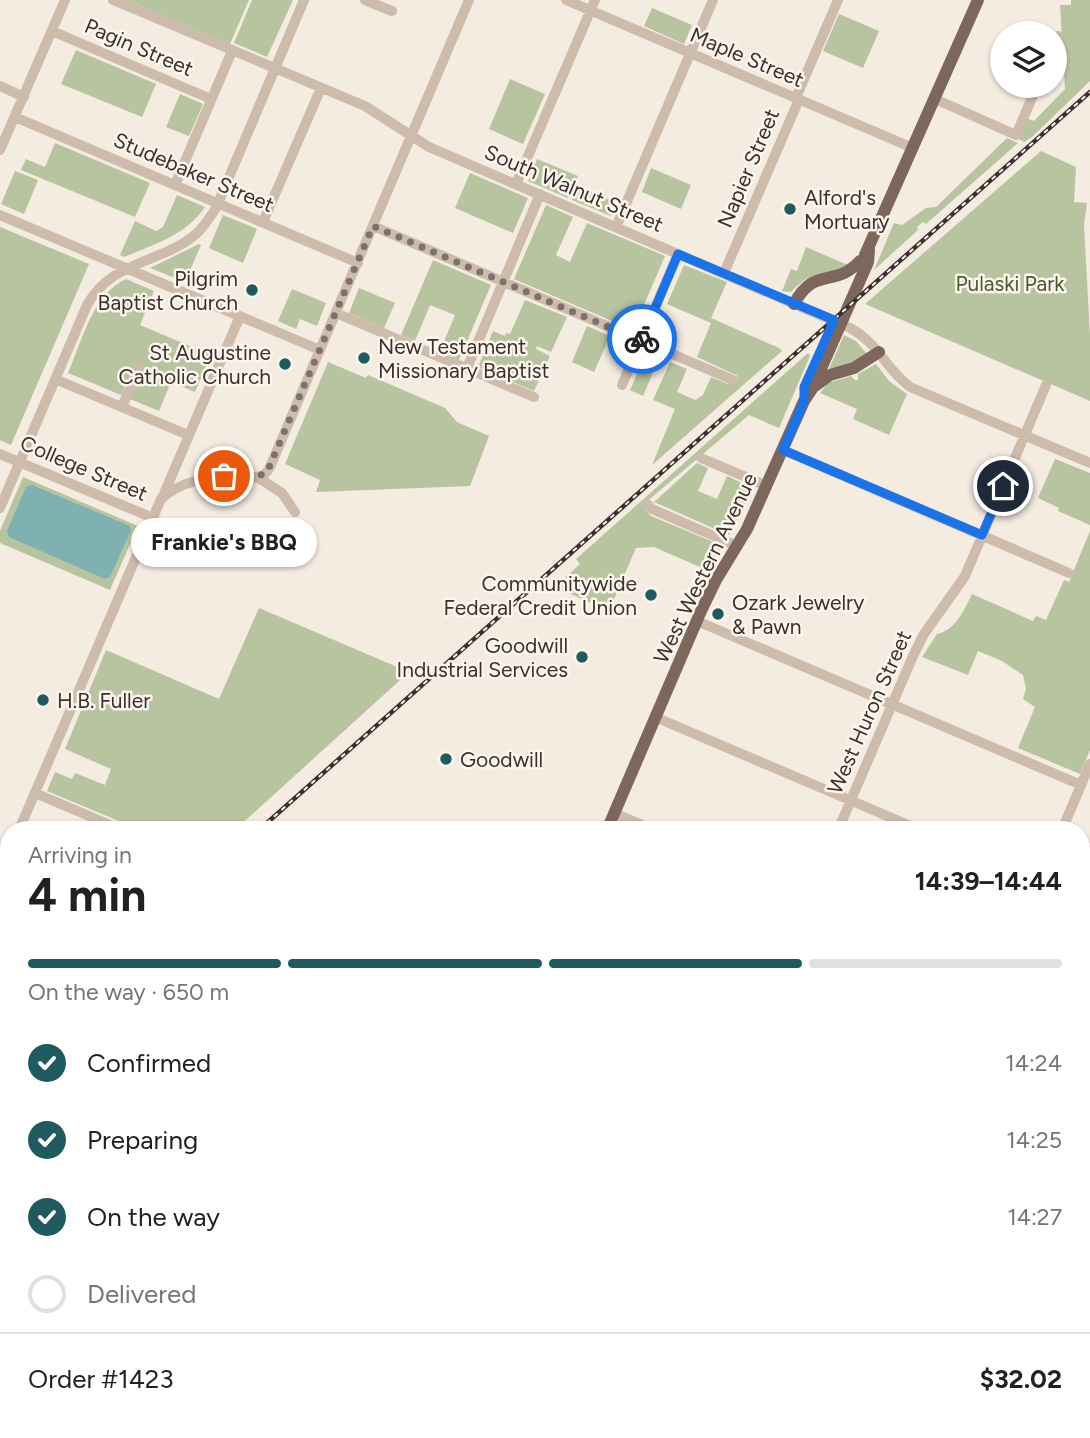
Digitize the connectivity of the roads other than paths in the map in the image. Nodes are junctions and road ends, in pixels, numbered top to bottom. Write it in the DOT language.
graph roads {
  1 [pos="65,0"];
  2 [pos="113,0"];
  3 [pos="304,0"];
  4 [pos="365,0"];
  5 [pos="469,0"];
  6 [pos="566,0"];
  7 [pos="713,0"];
  8 [pos="838,0"];
  9 [pos="978,0"];
  10 [pos="593,5"];
  11 [pos="392,11"];
  12 [pos="52,31"];
  13 [pos="232,51"];
  14 [pos="691,53"];
  15 [pos="275,68"];
  16 [pos="0,86"];
  17 [pos="321,88"];
  18 [pos="24,97"];
  19 [pos="1032,98"];
  20 [pos="211,99"];
  21 [pos="797,99"];
  22 [pos="935,100"];
  23 [pos="15,117"];
  24 [pos="411,137"];
  25 [pos="914,148"];
  26 [pos="0,150"];
  27 [pos="516,184"];
  28 [pos="175,185"];
  29 [pos="540,194"];
  30 [pos="218,203"];
  31 [pos="0,215"];
  32 [pos="263,222"];
  33 [pos="373,226"];
  34 [pos="616,227"];
  35 [pos="869,250"];
  36 [pos="678,254"];
  37 [pos="860,261"];
  38 [pos="358,263"];
  39 [pos="125,268"];
  40 [pos="724,274"];
  41 [pos="503,282"];
  42 [pos="794,304"];
  43 [pos="336,313"];
  44 [pos="240,316"];
  45 [pos="837,322"];
  46 [pos="641,341"];
  47 [pos="320,350"];
  48 [pos="879,352"];
  49 [pos="139,366"];
  50 [pos="467,368"];
  51 [pos="55,379"];
  52 [pos="733,380"];
  53 [pos="622,385"];
  54 [pos="1046,385"];
  55 [pos="812,389"];
  56 [pos="534,397"];
  57 [pos="804,401"];
  58 [pos="122,407"];
  59 [pos="188,435"];
  60 [pos="1025,436"];
  61 [pos="783,450"];
  62 [pos="0,454"];
  63 [pos="701,458"];
  64 [pos="20,461"];
  65 [pos="1090,463"];
  66 [pos="257,477"];
  67 [pos="767,486"];
  68 [pos="162,499"];
  69 [pos="647,504"];
  70 [pos="0,508"];
  71 [pos="295,512"];
  72 [pos="153,518"];
  73 [pos="982,535"];
  74 [pos="737,546"];
  75 [pos="1069,573"];
  76 [pos="697,621"];
  77 [pos="892,705"];
  78 [pos="655,717"];
  79 [pos="1090,764"];
  80 [pos="1081,785"];
  81 [pos="35,793"];
  82 [pos="851,800"];
  83 [pos="614,813"];
  84 [pos="23,821"];
  85 [pos="101,821"];
  86 [pos="611,821"];
  87 [pos="633,821"];
  88 [pos="842,821"];
  89 [pos="899,821"];
  90 [pos="1066,821"];
  1 -- 12 [label="street"];
  2 -- 13 [label="street, South Walnut Street"];
  3 -- 15 [label="street"];
  4 -- 11 [label="street"];
  5 -- 24 [label="street"];
  6 -- 10 [label="street, Maple Street"];
  7 -- 14 [label="street"];
  8 -- 21 [label="street, Napier Street"];
  9 -- 22 [label="main road, West Western Avenue"];
  10 -- 14 [label="street, Maple Street"];
  10 -- 27 [label="street"];
  12 -- 18 [label="street"];
  12 -- 20 [label="street, Pagin Street"];
  13 -- 15 [label="street, South Walnut Street"];
  13 -- 20 [label="street"];
  14 -- 21 [label="street, Maple Street"];
  14 -- 34 [label="street"];
  15 -- 17 [label="street, South Walnut Street"];
  15 -- 30 [label="street"];
  16 -- 18 [label="street"];
  17 -- 24 [label="street, South Walnut Street"];
  17 -- 32 [label="street"];
  18 -- 23 [label="street"];
  19 -- 22 [label="street"];
  20 -- 28 [label="street"];
  21 -- 25 [label="street, Maple Street"];
  21 -- 40 [label="street, Napier Street"];
  22 -- 25 [label="main road, West Western Avenue"];
  23 -- 26 [label="street"];
  23 -- 28 [label="street, Studebaker Street"];
  24 -- 27 [label="street, South Walnut Street"];
  24 -- 33 [label="street"];
  25 -- 35 [label="main road, West Western Avenue"];
  27 -- 29 [label="street, South Walnut Street"];
  28 -- 30 [label="street, Studebaker Street"];
  29 -- 34 [label="street, South Walnut Street"];
  29 -- 41 [label="street"];
  30 -- 32 [label="street, Studebaker Street"];
  30 -- 39 [label="street"];
  31 -- 39 [label="street"];
  32 -- 38 [label="street, Studebaker Street"];
  33 -- 38 [label="street"];
  33 -- 41 [label="street"];
  34 -- 36 [label="street, South Walnut Street"];
  35 -- 37 [label="main road, West Western Avenue"];
  35 -- 45 [label="main road, West Western Avenue"];
  36 -- 40 [label="street, South Walnut Street"];
  36 -- 46 [label="street"];
  37 -- 42 [label="main road"];
  37 -- 45 [label="main road, West Western Avenue"];
  38 -- 43 [label="street"];
  39 -- 44 [label="street"];
  39 -- 51 [label="street"];
  40 -- 42 [label="street, South Walnut Street"];
  41 -- 46 [label="street"];
  41 -- 50 [label="street"];
  42 -- 45 [label="street, South Walnut Street"];
  43 -- 47 [label="street"];
  43 -- 50 [label="street"];
  44 -- 47 [label="street"];
  44 -- 59 [label="street"];
  45 -- 48 [label="street, South Walnut Street"];
  45 -- 55 [label="main road, West Western Avenue"];
  45 -- 57 [label="main road, West Western Avenue"];
  46 -- 52 [label="street"];
  46 -- 53 [label="street"];
  47 -- 66 [label="street"];
  48 -- 55 [label="main road"];
  48 -- 60 [label="street, South Walnut Street"];
  49 -- 58 [label="street"];
  50 -- 56 [label="street"];
  51 -- 58 [label="street"];
  51 -- 64 [label="street"];
  54 -- 60 [label="street, West Huron Street"];
  55 -- 57 [label="main road, West Western Avenue"];
  57 -- 61 [label="main road, West Western Avenue"];
  58 -- 59 [label="street"];
  59 -- 68 [label="street"];
  60 -- 65 [label="street, South Walnut Street"];
  60 -- 73 [label="street, West Huron Street"];
  61 -- 67 [label="main road, West Western Avenue"];
  61 -- 73 [label="street"];
  62 -- 64 [label="street, College Street"];
  63 -- 67 [label="street"];
  64 -- 70 [label="street"];
  64 -- 72 [label="street, College Street"];
  66 -- 68 [label="street"];
  66 -- 71 [label="street"];
  67 -- 74 [label="main road, West Western Avenue"];
  68 -- 72 [label="street"];
  69 -- 74 [label="street"];
  72 -- 81 [label="street"];
  73 -- 75 [label="street"];
  73 -- 77 [label="street, West Huron Street"];
  74 -- 76 [label="main road, West Western Avenue"];
  76 -- 77 [label="street"];
  76 -- 78 [label="main road, West Western Avenue"];
  77 -- 80 [label="street"];
  77 -- 82 [label="street, West Huron Street"];
  78 -- 82 [label="street"];
  78 -- 83 [label="main road, West Western Avenue"];
  79 -- 80 [label="street"];
  80 -- 90 [label="street"];
  81 -- 84 [label="street"];
  81 -- 85 [label="street"];
  82 -- 88 [label="street, West Huron Street"];
  82 -- 89 [label="street"];
  83 -- 86 [label="main road, West Western Avenue"];
  83 -- 87 [label="street"];
}
